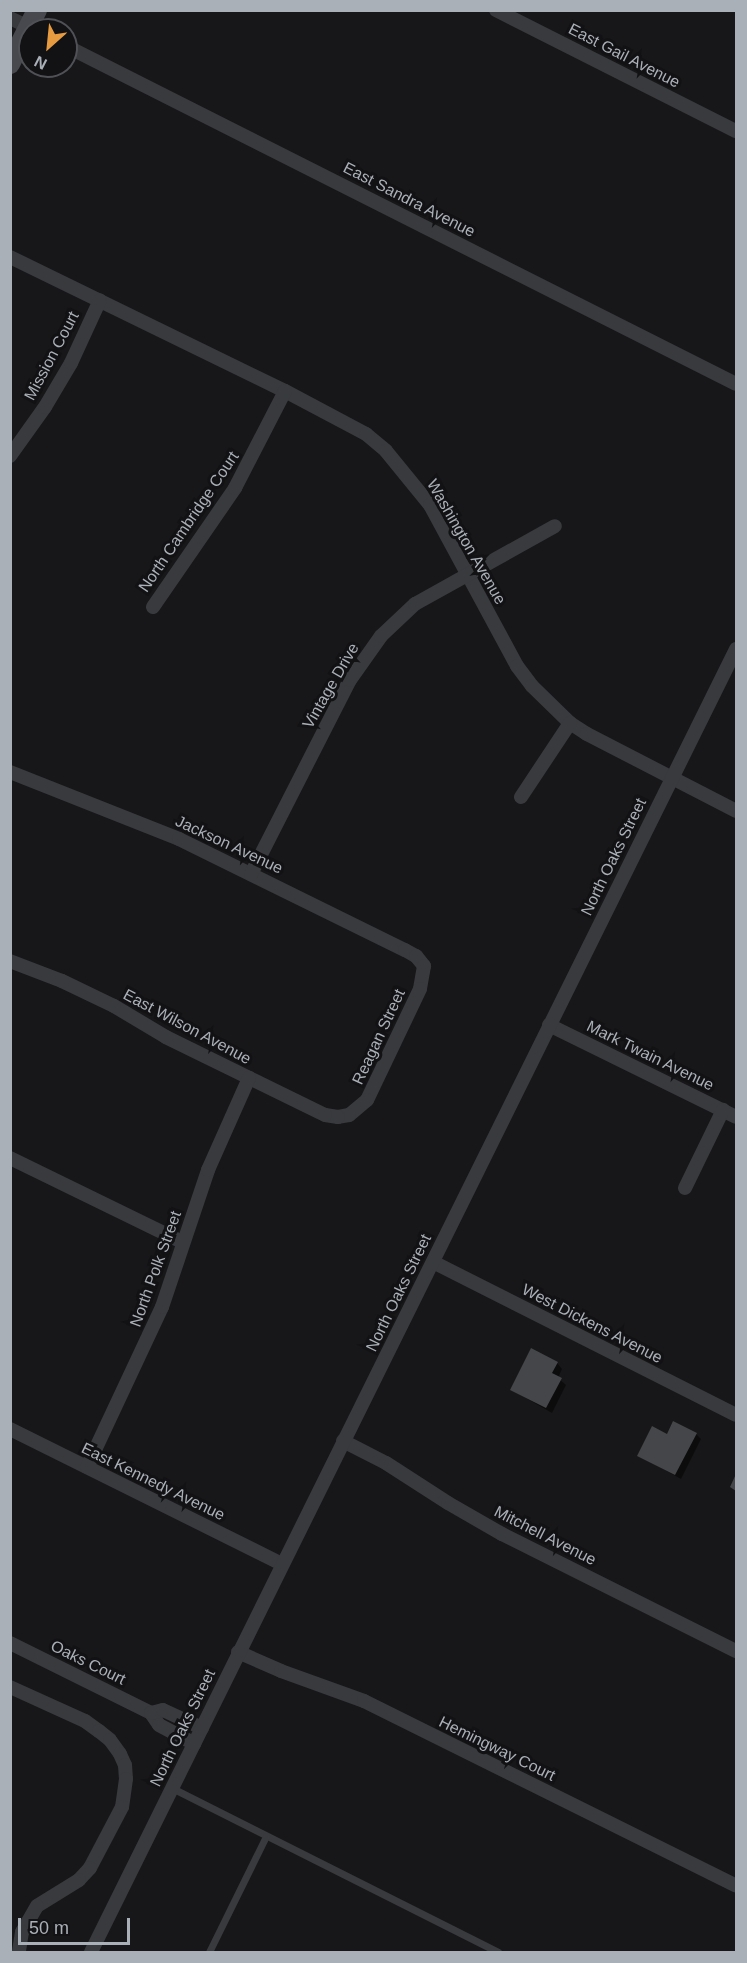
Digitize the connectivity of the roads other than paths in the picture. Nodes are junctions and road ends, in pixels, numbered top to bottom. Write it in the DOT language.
graph roads {
  1 [pos="496,10"];
  2 [pos="18,49"];
  3 [pos="78,52"];
  4 [pos="10,64"];
  5 [pos="736,131"];
  6 [pos="10,257"];
  7 [pos="100,300"];
  8 [pos="736,384"];
  9 [pos="285,391"];
  10 [pos="10,456"];
  11 [pos="555,526"];
  12 [pos="466,575"];
  13 [pos="153,607"];
  14 [pos="736,649"];
  15 [pos="570,723"];
  16 [pos="10,772"];
  17 [pos="671,779"];
  18 [pos="521,797"];
  19 [pos="736,811"];
  20 [pos="251,874"];
  21 [pos="10,961"];
  22 [pos="423,966"];
  23 [pos="549,1025"];
  24 [pos="249,1078"];
  25 [pos="723,1110"];
  26 [pos="349,1115"];
  27 [pos="736,1117"];
  28 [pos="10,1158"];
  29 [pos="685,1188"];
  30 [pos="182,1242"];
  31 [pos="433,1262"];
  32 [pos="736,1415"];
  33 [pos="10,1429"];
  34 [pos="344,1441"];
  35 [pos="87,1467"];
  36 [pos="282,1564"];
  37 [pos="10,1643"];
  38 [pos="736,1651"];
  39 [pos="238,1652"];
  40 [pos="10,1687"];
  41 [pos="151,1713"];
  42 [pos="202,1728"];
  43 [pos="194,1744"];
  44 [pos="172,1788"];
  45 [pos="266,1836"];
  46 [pos="736,1887"];
  47 [pos="93,1952"];
  48 [pos="19,1953"];
  49 [pos="209,1953"];
  50 [pos="498,1953"];
  1 -- 5 [label="street, East Gail Avenue"];
  2 -- 4 [label="street"];
  3 -- 8 [label="street, East Sandra Avenue"];
  6 -- 7 [label="street, Washington Avenue"];
  7 -- 9 [label="street, Washington Avenue"];
  7 -- 10 [label="street, Mission Court"];
  9 -- 12 [label="street, Washington Avenue"];
  9 -- 13 [label="street, North Cambridge Court"];
  11 -- 12 [label="street, Vintage Drive"];
  12 -- 15 [label="street, Washington Avenue"];
  12 -- 20 [label="street, Vintage Drive"];
  14 -- 17 [label="street, North Oaks Street"];
  15 -- 17 [label="street, Washington Avenue"];
  15 -- 18 [label="street"];
  16 -- 20 [label="street, Jackson Avenue"];
  17 -- 19 [label="street, Washington Avenue"];
  17 -- 23 [label="street, North Oaks Street"];
  20 -- 22 [label="street, Jackson Avenue"];
  21 -- 24 [label="street, East Wilson Avenue"];
  22 -- 26 [label="street, Reagan Street"];
  23 -- 25 [label="street, Mark Twain Avenue"];
  23 -- 31 [label="street, North Oaks Street"];
  24 -- 26 [label="street, East Wilson Avenue"];
  24 -- 30 [label="street, North Polk Street"];
  25 -- 27 [label="street, Mark Twain Avenue"];
  25 -- 29 [label="street"];
  28 -- 30 [label="street"];
  30 -- 35 [label="street, North Polk Street"];
  31 -- 32 [label="street, West Dickens Avenue"];
  31 -- 34 [label="street, North Oaks Street"];
  33 -- 35 [label="street, East Kennedy Avenue"];
  34 -- 36 [label="street, North Oaks Street"];
  34 -- 38 [label="street, Mitchell Avenue"];
  35 -- 36 [label="street, East Kennedy Avenue"];
  36 -- 39 [label="street, North Oaks Street"];
  37 -- 41 [label="street, Oaks Court"];
  39 -- 42 [label="street, North Oaks Street"];
  39 -- 46 [label="street, Hemingway Court"];
  40 -- 48 [label="street"];
  41 -- 42 [label="street, Oaks Court"];
  41 -- 43 [label="street, Oaks Court"];
  42 -- 43 [label="street, North Oaks Street"];
  43 -- 44 [label="street, North Oaks Street"];
  44 -- 45 [label="lane"];
  44 -- 47 [label="street, North Oaks Street"];
  45 -- 49 [label="lane"];
  45 -- 50 [label="lane"];
}
